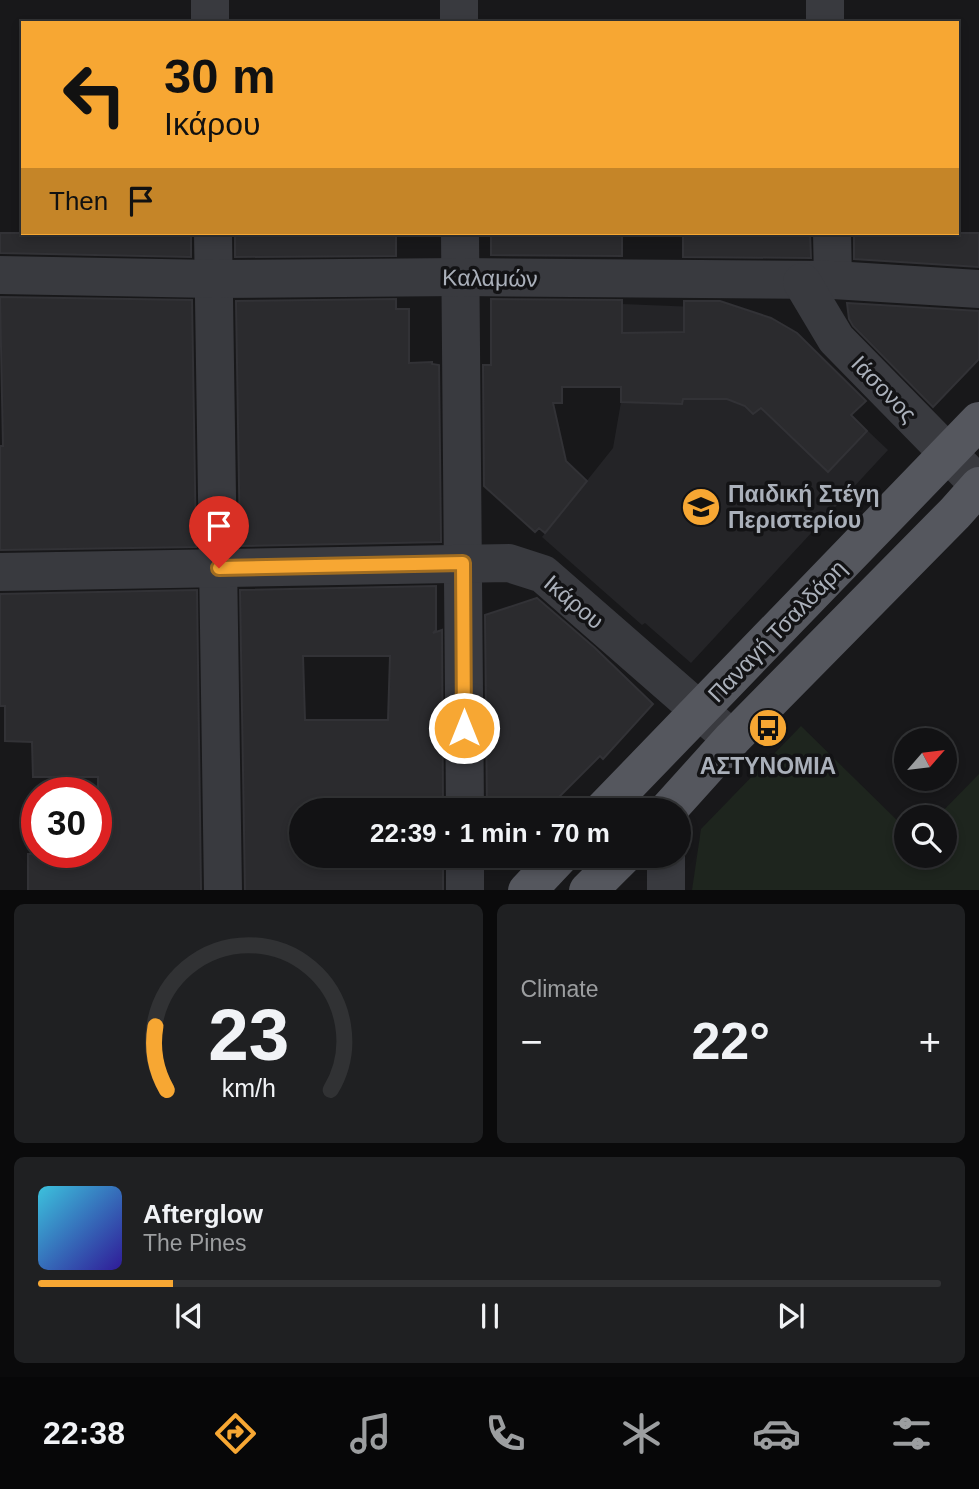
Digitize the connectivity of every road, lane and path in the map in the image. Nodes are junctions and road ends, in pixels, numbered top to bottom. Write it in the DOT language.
graph roads {
  1 [pos="210,0"];
  2 [pos="459,0"];
  3 [pos="825,0"];
  4 [pos="210,21"];
  5 [pos="459,21"];
  6 [pos="825,21"];
  7 [pos="214,235"];
  8 [pos="460,235"];
  9 [pos="831,235"];
  10 [pos="0,275"];
  11 [pos="461,277"];
  12 [pos="214,279"];
  13 [pos="818,281"];
  14 [pos="979,289"];
  15 [pos="979,421"];
  16 [pos="947,454"];
  17 [pos="979,485"];
  18 [pos="463,563"];
  19 [pos="219,568"];
  20 [pos="0,572"];
  21 [pos="700,709"];
  22 [pos="732,739"];
  23 [pos="464,798"];
  24 [pos="615,798"];
  25 [pos="679,798"];
  26 [pos="465,868"];
  27 [pos="549,868"];
  28 [pos="611,868"];
  29 [pos="666,868"];
  30 [pos="223,890"];
  31 [pos="465,890"];
  32 [pos="528,890"];
  33 [pos="589,890"];
  34 [pos="666,890"];
  1 -- 4 [label="street"];
  2 -- 5 [label="street"];
  3 -- 6 [label="street"];
  7 -- 12 [label="street"];
  8 -- 11 [label="street"];
  9 -- 13 [label="street, Ιάσονος"];
  10 -- 12 [label="street, Καλαμών"];
  11 -- 12 [label="street, Καλαμών"];
  11 -- 13 [label="street, Καλαμών"];
  11 -- 18 [label="street"];
  12 -- 19 [label="street"];
  13 -- 14 [label="street, Καλαμών"];
  13 -- 16 [label="street, Ιάσονος"];
  15 -- 16 [label="main road, Παναγή Τσαλδάρη"];
  16 -- 17 [label="street, Ιάσονος"];
  16 -- 21 [label="main road, Παναγή Τσαλδάρη"];
  17 -- 22 [label="main road, Παναγή Τσαλδάρη"];
  18 -- 19 [label="street, Ικάρου"];
  18 -- 21 [label="street, Ικάρου"];
  18 -- 23 [label="street"];
  19 -- 20 [label="street, Ικάρου"];
  19 -- 30 [label="street"];
  21 -- 22 [label="street, Ικάρου"];
  21 -- 24 [label="main road, Παναγή Τσαλδάρη"];
  22 -- 25 [label="main road, Παναγή Τσαλδάρη"];
  26 -- 31 [label="street"];
  27 -- 32 [label="main road"];
  28 -- 33 [label="main road"];
  29 -- 34 [label="street"];
}
